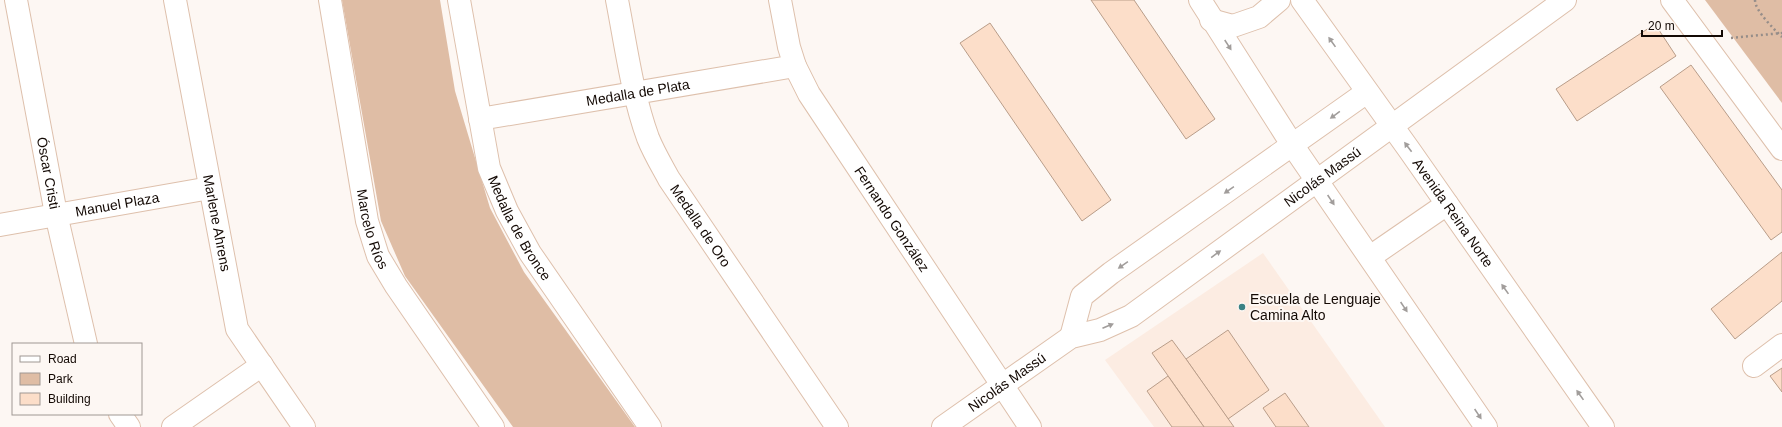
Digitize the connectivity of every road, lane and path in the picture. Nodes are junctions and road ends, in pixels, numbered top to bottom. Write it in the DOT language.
graph roads {
  1 [pos="16,0"];
  2 [pos="175,0"];
  3 [pos="330,0"];
  4 [pos="459,0"];
  5 [pos="617,0"];
  6 [pos="780,0"];
  7 [pos="1200,0"];
  8 [pos="1279,0"];
  9 [pos="1302,0"];
  10 [pos="1565,0"];
  11 [pos="1672,0"];
  12 [pos="1755,0"];
  13 [pos="1211,20"];
  14 [pos="1780,33"];
  15 [pos="1782,37"];
  16 [pos="1702,41"];
  17 [pos="795,66"];
  18 [pos="1367,92"];
  19 [pos="635,93"];
  20 [pos="480,119"];
  21 [pos="1392,127"];
  22 [pos="1293,146"];
  23 [pos="1782,149"];
  24 [pos="1318,180"];
  25 [pos="210,188"];
  26 [pos="1447,204"];
  27 [pos="56,214"];
  28 [pos="0,225"];
  29 [pos="1370,257"];
  30 [pos="1071,337"];
  31 [pos="86,343"];
  32 [pos="1782,344"];
  33 [pos="262,365"];
  34 [pos="1754,366"];
  35 [pos="1001,386"];
  36 [pos="121,415"];
  37 [pos="129,427"];
  38 [pos="174,427"];
  39 [pos="304,427"];
  40 [pos="493,427"];
  41 [pos="650,427"];
  42 [pos="838,427"];
  43 [pos="943,427"];
  44 [pos="1030,427"];
  45 [pos="1486,427"];
  46 [pos="1603,427"];
  1 -- 27 [label="street, Óscar Cristi"];
  2 -- 25 [label="street, Marlene Ahrens"];
  3 -- 40 [label="street, Marcelo Ríos"];
  4 -- 20 [label="street, Medalla de Bronce"];
  5 -- 19 [label="street, Medalla de Oro"];
  6 -- 17 [label="street, Fernando González"];
  7 -- 13 [label="street"];
  8 -- 13 [label="street"];
  18 -- 9 [label="street, Avenida Reina Norte, one-way"];
  10 -- 21 [label="street, Nicolás Massú"];
  11 -- 16 [label="street"];
  12 -- 14 [label="path"];
  13 -- 22 [label="street, one-way"];
  14 -- 15 [label="path"];
  14 -- 16 [label="path"];
  16 -- 23 [label="street"];
  17 -- 19 [label="street, Medalla de Plata"];
  17 -- 35 [label="street, Fernando González"];
  18 -- 21 [label="street, Avenida Reina Norte"];
  18 -- 22 [label="street, one-way"];
  19 -- 20 [label="street, Medalla de Plata"];
  19 -- 42 [label="street, Medalla de Oro"];
  20 -- 41 [label="street, Medalla de Bronce"];
  21 -- 24 [label="street, Nicolás Massú"];
  26 -- 21 [label="street, Avenida Reina Norte, one-way"];
  22 -- 24 [label="street"];
  22 -- 30 [label="street, one-way"];
  24 -- 29 [label="street, one-way"];
  30 -- 24 [label="street, Nicolás Massú, one-way"];
  25 -- 27 [label="street, Manuel Plaza"];
  25 -- 33 [label="street, Marlene Ahrens"];
  26 -- 29 [label="street"];
  46 -- 26 [label="street, Avenida Reina Norte, one-way"];
  27 -- 28 [label="street, Manuel Plaza"];
  27 -- 31 [label="street, Óscar Cristi"];
  29 -- 45 [label="street, one-way"];
  30 -- 35 [label="street, Nicolás Massú"];
  32 -- 34 [label="street"];
  33 -- 38 [label="street"];
  33 -- 39 [label="street, Marlene Ahrens"];
  35 -- 43 [label="street, Nicolás Massú"];
  35 -- 44 [label="street, Fernando González"];
  36 -- 37 [label="street"];
}
